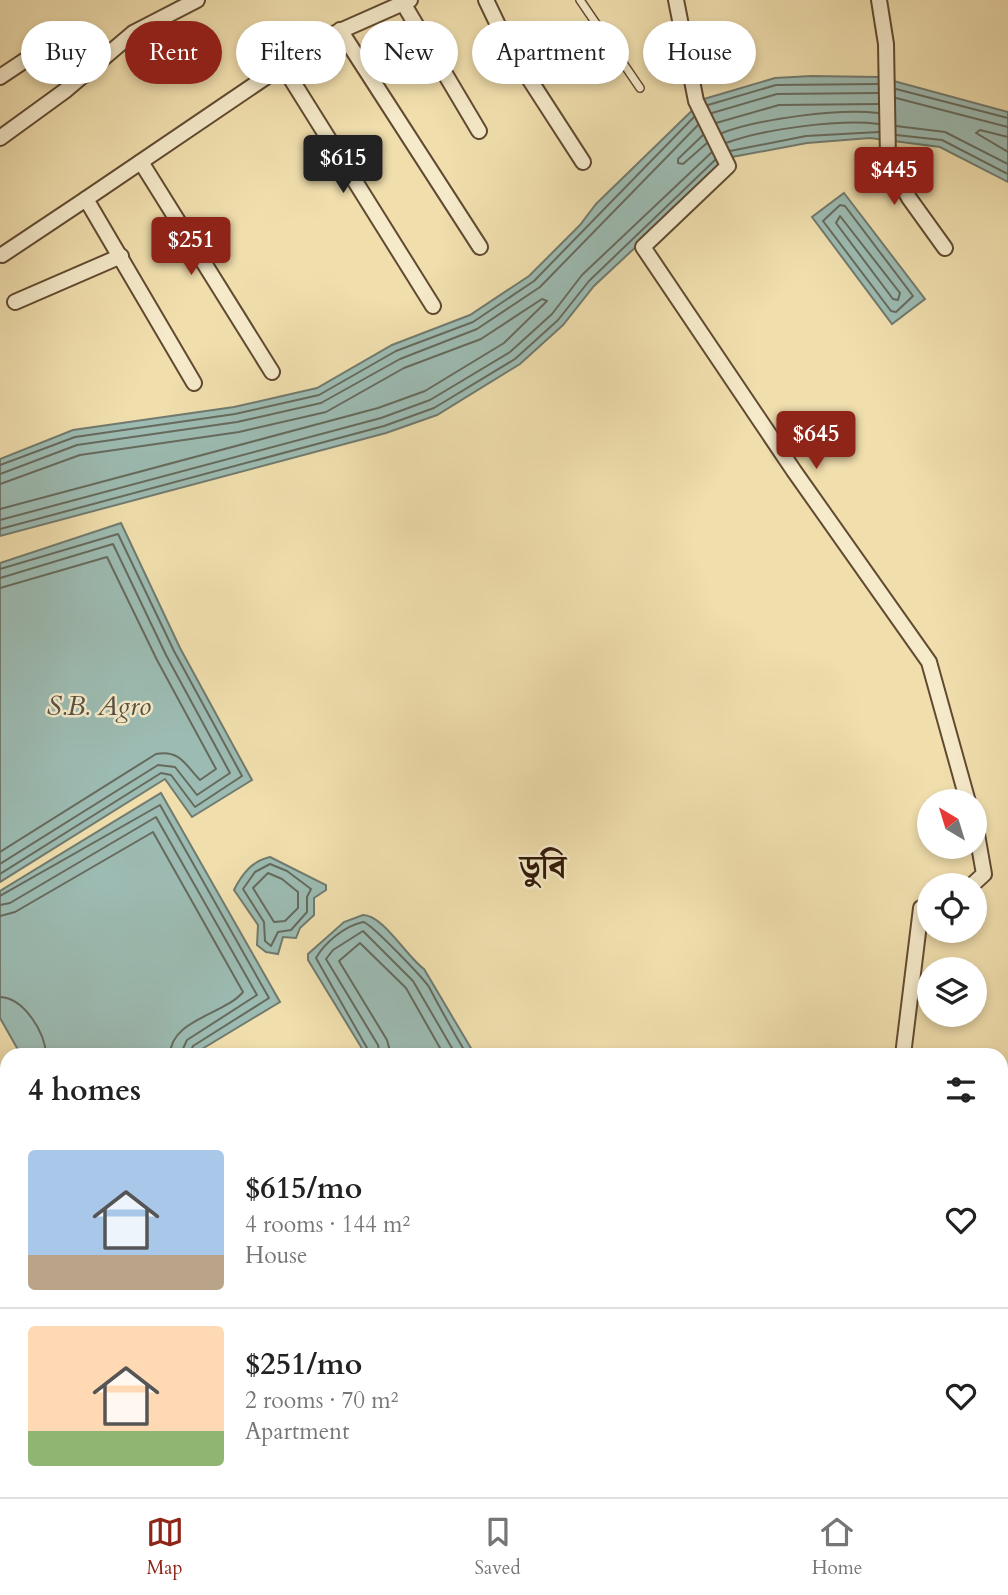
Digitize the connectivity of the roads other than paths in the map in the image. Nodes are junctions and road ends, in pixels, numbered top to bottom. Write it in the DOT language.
graph roads {
  1 [pos="197,0"];
  2 [pos="486,0"];
  3 [pos="580,0"];
  4 [pos="676,0"];
  5 [pos="879,0"];
  6 [pos="407,2"];
  7 [pos="346,27"];
  8 [pos="346,39"];
  9 [pos="21,63"];
  10 [pos="0,77"];
  11 [pos="256,84"];
  12 [pos="294,84"];
  13 [pos="640,88"];
  14 [pos="479,131"];
  15 [pos="0,138"];
  16 [pos="141,162"];
  17 [pos="583,162"];
  18 [pos="86,199"];
  19 [pos="480,247"];
  20 [pos="945,248"];
  21 [pos="2,255"];
  22 [pos="121,256"];
  23 [pos="15,302"];
  24 [pos="433,306"];
  25 [pos="272,372"];
  26 [pos="194,383"];
  27 [pos="964,789"];
  28 [pos="917,941"];
  29 [pos="904,1048"];
  1 -- 15 [label="street"];
  2 -- 17 [label="street"];
  3 -- 13 [label="lane"];
  4 -- 27 [label="street"];
  5 -- 20 [label="street"];
  6 -- 7 [label="street"];
  6 -- 14 [label="street"];
  8 -- 19 [label="street"];
  9 -- 10 [label="street"];
  11 -- 16 [label="street"];
  12 -- 24 [label="street"];
  16 -- 18 [label="street"];
  16 -- 25 [label="street"];
  18 -- 21 [label="street"];
  18 -- 22 [label="street"];
  22 -- 23 [label="street"];
  22 -- 26 [label="street"];
  28 -- 29 [label="street"];
}
